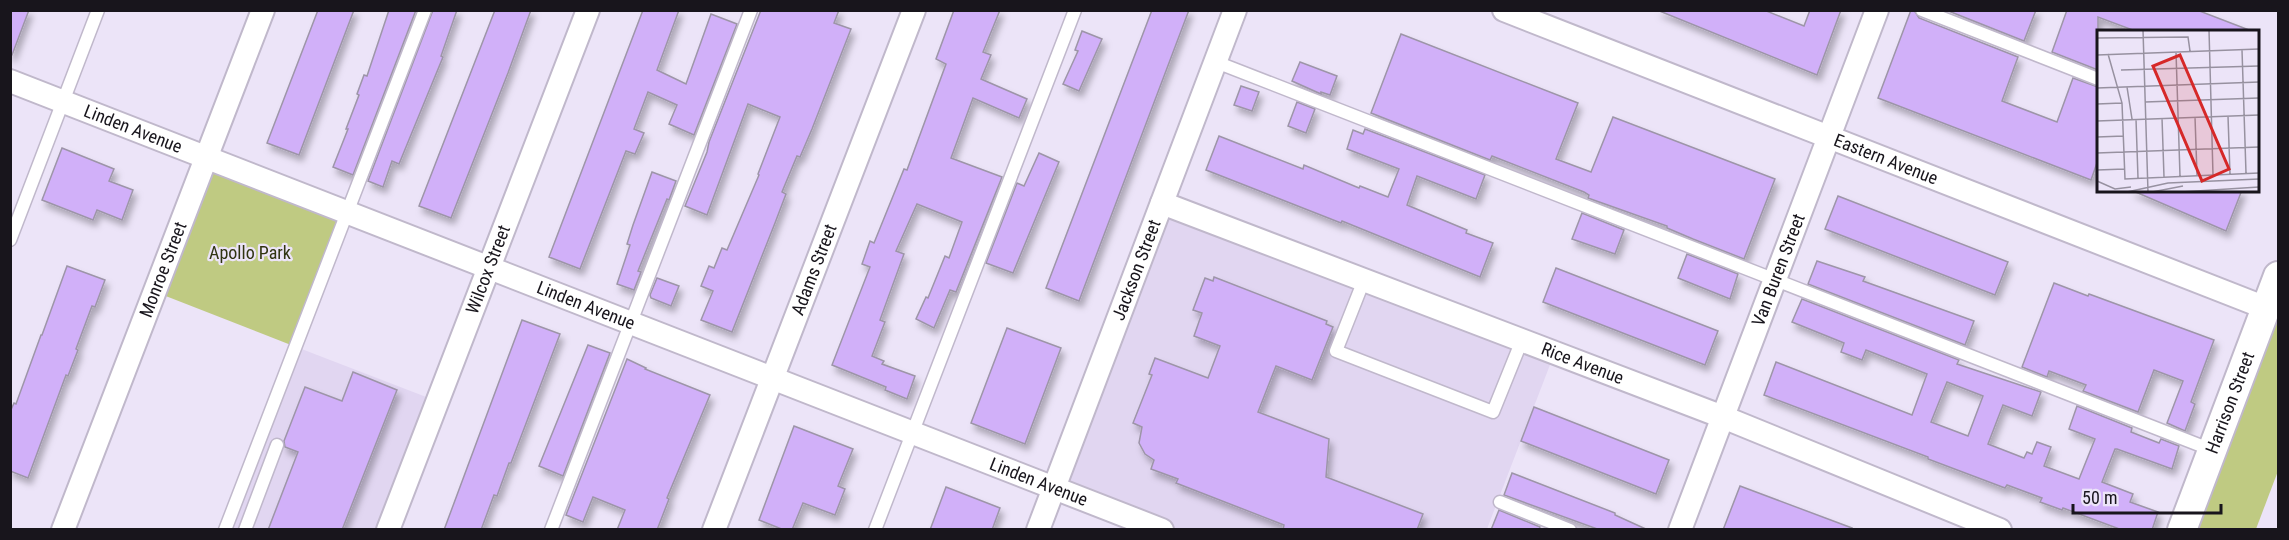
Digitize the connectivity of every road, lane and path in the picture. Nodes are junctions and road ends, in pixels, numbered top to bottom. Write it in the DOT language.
graph roads {
  1 [pos="98,10"];
  2 [pos="263,10"];
  3 [pos="425,10"];
  4 [pos="588,10"];
  5 [pos="751,10"];
  6 [pos="914,10"];
  7 [pos="1075,10"];
  8 [pos="1235,10"];
  9 [pos="1504,10"];
  10 [pos="1877,10"];
  11 [pos="1922,10"];
  12 [pos="1216,62"];
  13 [pos="2097,80"];
  14 [pos="10,81"];
  15 [pos="63,101"];
  16 [pos="1829,138"];
  17 [pos="207,157"];
  18 [pos="1162,203"];
  19 [pos="348,212"];
  20 [pos="10,240"];
  21 [pos="488,267"];
  22 [pos="2278,276"];
  23 [pos="1775,279"];
  24 [pos="1364,280"];
  25 [pos="2266,308"];
  26 [pos="631,322"];
  27 [pos="1522,340"];
  28 [pos="773,378"];
  29 [pos="1723,417"];
  30 [pos="913,433"];
  31 [pos="277,445"];
  32 [pos="2212,450"];
  33 [pos="1054,488"];
  34 [pos="1500,502"];
  35 [pos="63,530"];
  36 [pos="225,530"];
  37 [pos="245,530"];
  38 [pos="388,530"];
  39 [pos="551,530"];
  40 [pos="714,530"];
  41 [pos="875,530"];
  42 [pos="1038,530"];
  43 [pos="1162,530"];
  44 [pos="1570,530"];
  45 [pos="1680,530"];
  46 [pos="2000,530"];
  47 [pos="2181,530"];
  1 -- 15 [label="lane"];
  2 -- 17 [label="street, Monroe Street"];
  3 -- 19 [label="lane"];
  4 -- 21 [label="street, Wilcox Street"];
  5 -- 26 [label="lane"];
  6 -- 28 [label="street, Adams Street"];
  7 -- 30 [label="lane"];
  8 -- 12 [label="street, Jackson Street"];
  9 -- 16 [label="street, Eastern Avenue"];
  10 -- 16 [label="street, Van Buren Street"];
  11 -- 13 [label="lane"];
  12 -- 18 [label="street, Jackson Street"];
  12 -- 23 [label="lane"];
  14 -- 15 [label="street, Linden Avenue"];
  15 -- 17 [label="street, Linden Avenue"];
  15 -- 20 [label="lane"];
  16 -- 23 [label="street, Van Buren Street"];
  16 -- 25 [label="street, Eastern Avenue"];
  17 -- 19 [label="street, Linden Avenue"];
  17 -- 35 [label="street, Monroe Street"];
  18 -- 24 [label="street, Rice Avenue"];
  18 -- 33 [label="street, Jackson Street"];
  19 -- 21 [label="street, Linden Avenue"];
  19 -- 36 [label="lane"];
  21 -- 26 [label="street, Linden Avenue"];
  21 -- 38 [label="street, Wilcox Street"];
  22 -- 25 [label="street, Harrison Street"];
  23 -- 29 [label="street, Van Buren Street"];
  23 -- 32 [label="lane"];
  24 -- 27 [label="street, Rice Avenue"];
  24 -- 27 [label="lane"];
  25 -- 32 [label="street, Harrison Street"];
  26 -- 28 [label="street, Linden Avenue"];
  26 -- 39 [label="lane"];
  27 -- 29 [label="street, Rice Avenue"];
  28 -- 30 [label="street, Linden Avenue"];
  28 -- 40 [label="street, Adams Street"];
  29 -- 45 [label="street, Van Buren Street"];
  29 -- 46 [label="street, Rice Avenue"];
  30 -- 33 [label="street, Linden Avenue"];
  30 -- 41 [label="lane"];
  31 -- 37 [label="lane"];
  32 -- 47 [label="street, Harrison Street"];
  33 -- 42 [label="street, Jackson Street"];
  33 -- 43 [label="street, Linden Avenue"];
  34 -- 44 [label="lane"];
}
